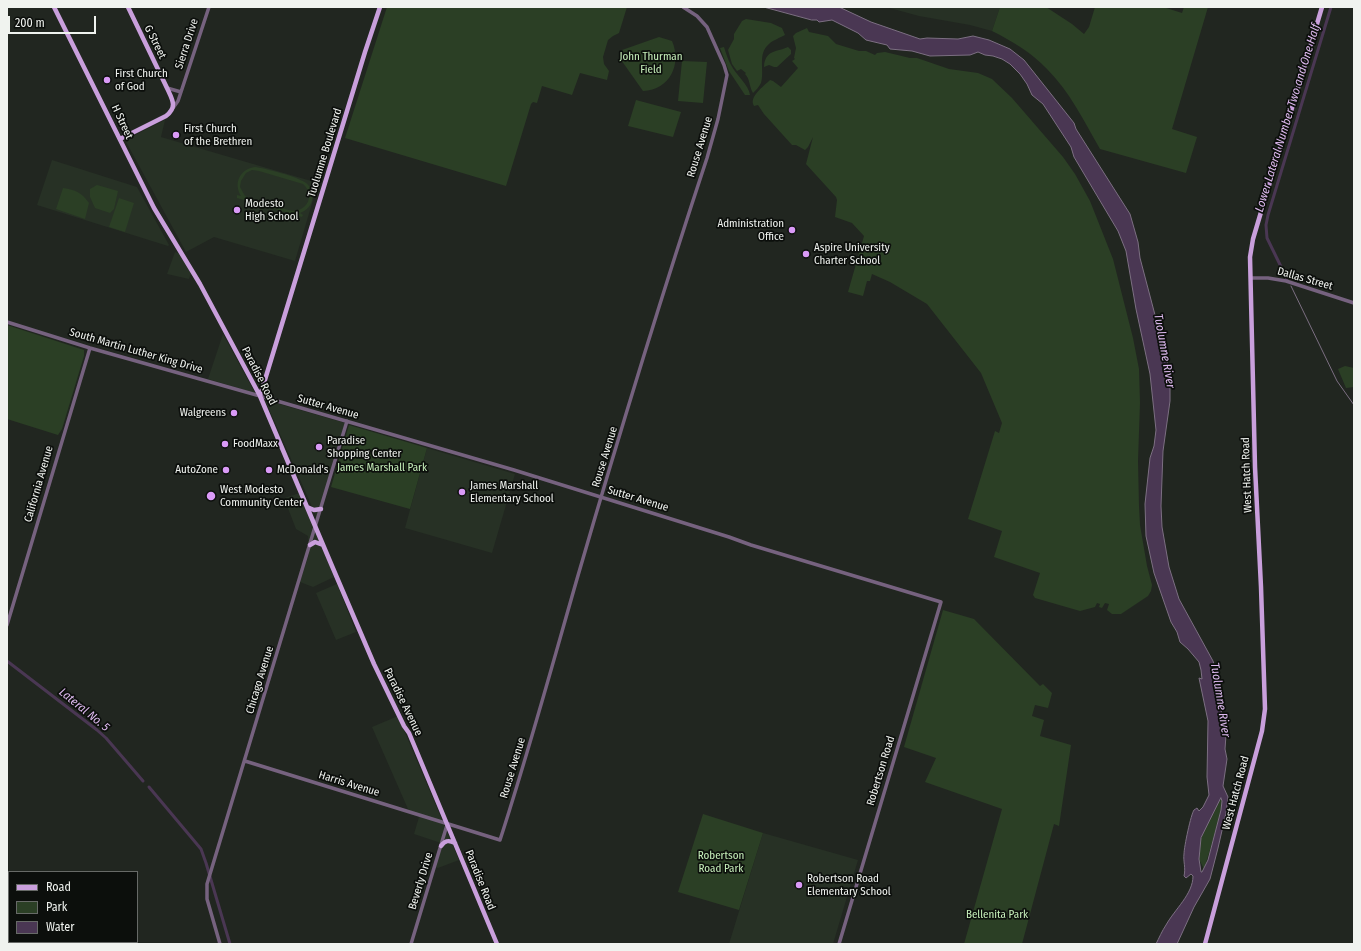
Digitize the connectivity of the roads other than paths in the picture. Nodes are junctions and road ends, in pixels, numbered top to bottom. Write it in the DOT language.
graph roads {
  1 [pos="54,7"];
  2 [pos="128,7"];
  3 [pos="209,7"];
  4 [pos="380,7"];
  5 [pos="683,7"];
  6 [pos="1322,7"];
  7 [pos="167,88"];
  8 [pos="181,92"];
  9 [pos="173,108"];
  10 [pos="120,139"];
  11 [pos="140,181"];
  12 [pos="1251,278"];
  13 [pos="1354,303"];
  14 [pos="7,322"];
  15 [pos="90,348"];
  16 [pos="260,396"];
  17 [pos="347,422"];
  18 [pos="602,497"];
  19 [pos="308,507"];
  20 [pos="321,509"];
  21 [pos="316,528"];
  22 [pos="310,545"];
  23 [pos="323,545"];
  24 [pos="342,589"];
  25 [pos="941,602"];
  26 [pos="7,625"];
  27 [pos="245,761"];
  28 [pos="448,824"];
  29 [pos="500,840"];
  30 [pos="455,843"];
  31 [pos="441,846"];
  32 [pos="220,944"];
  33 [pos="411,944"];
  34 [pos="497,944"];
  35 [pos="839,944"];
  36 [pos="1205,944"];
  1 -- 10 [label="main road, H Street"];
  2 -- 7 [label="main road, G Street"];
  3 -- 8 [label="street, Sierra Drive"];
  4 -- 16 [label="main road, Tuolumne Boulevard"];
  5 -- 18 [label="street, Rouse Avenue"];
  6 -- 12 [label="main road, West Hatch Road"];
  7 -- 8 [label="street"];
  7 -- 9 [label="main road, G Street"];
  8 -- 9 [label="street, Sierra Drive"];
  9 -- 10 [label="main road"];
  10 -- 11 [label="main road, H Street"];
  11 -- 16 [label="main road, Paradise Road"];
  12 -- 13 [label="street, Dallas Street"];
  12 -- 36 [label="main road, West Hatch Road"];
  14 -- 15 [label="street, South Martin Luther King Drive"];
  15 -- 16 [label="street, South Martin Luther King Drive"];
  15 -- 26 [label="street, California Avenue"];
  16 -- 17 [label="street, Sutter Avenue"];
  16 -- 19 [label="main road, Paradise Road"];
  17 -- 18 [label="street, Sutter Avenue"];
  17 -- 20 [label="street, Chicago Avenue"];
  18 -- 25 [label="street, Sutter Avenue"];
  18 -- 29 [label="street, Rouse Avenue"];
  19 -- 20 [label="main road"];
  19 -- 21 [label="main road, Paradise Road"];
  20 -- 21 [label="street, Chicago Avenue"];
  21 -- 22 [label="street, Chicago Avenue"];
  21 -- 23 [label="main road, Paradise Road"];
  22 -- 23 [label="main road"];
  22 -- 27 [label="street, Chicago Avenue"];
  23 -- 24 [label="main road, Paradise Road"];
  24 -- 28 [label="main road, Paradise Avenue"];
  25 -- 35 [label="street, Robertson Road"];
  27 -- 28 [label="street, Harris Avenue"];
  27 -- 32 [label="street, Chicago Avenue"];
  28 -- 29 [label="street, Harris Avenue"];
  28 -- 30 [label="main road, Paradise Road"];
  28 -- 31 [label="street, Beverly Drive"];
  30 -- 31 [label="main road"];
  30 -- 34 [label="main road, Paradise Road"];
  31 -- 33 [label="street, Beverly Drive"];
}
